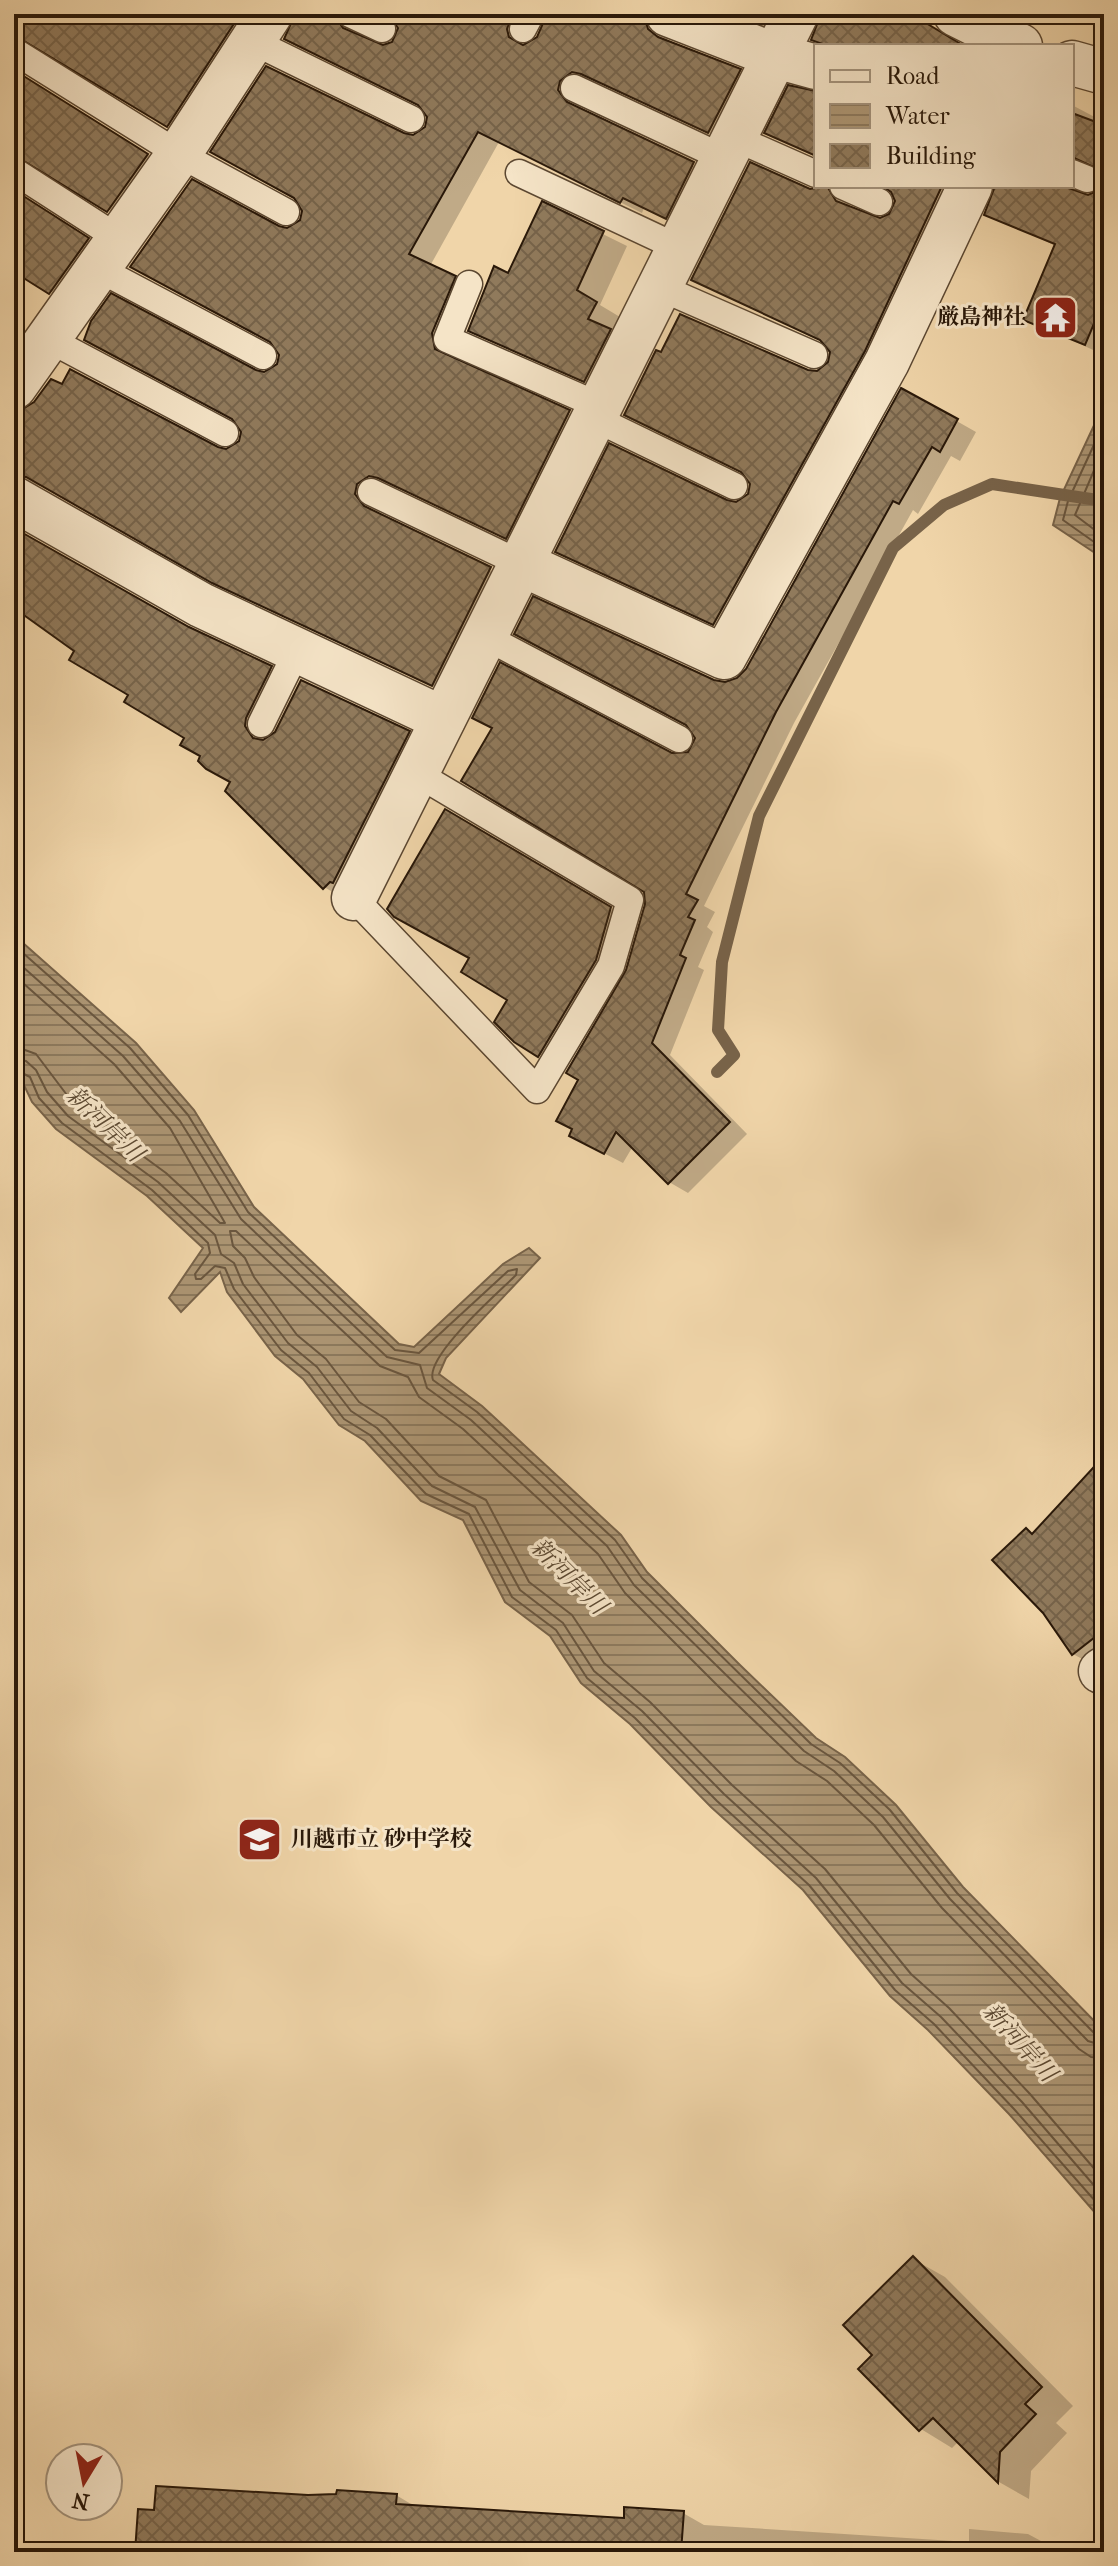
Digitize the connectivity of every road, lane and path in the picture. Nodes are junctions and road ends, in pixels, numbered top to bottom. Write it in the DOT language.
graph roads {
  1 [pos="350,14"];
  2 [pos="668,14"];
  3 [pos="796,14"];
  4 [pos="956,14"];
  5 [pos="263,22"];
  6 [pos="382,29"];
  7 [pos="1016,44"];
  8 [pos="14,51"];
  9 [pos="796,62"];
  10 [pos="1074,64"];
  11 [pos="1104,72"];
  12 [pos="574,88"];
  13 [pos="411,119"];
  14 [pos="730,148"];
  15 [pos="179,154"];
  16 [pos="14,171"];
  17 [pos="519,173"];
  18 [pos="814,173"];
  19 [pos="848,188"];
  20 [pos="969,188"];
  21 [pos="879,202"];
  22 [pos="286,212"];
  23 [pos="679,248"];
  24 [pos="108,253"];
  25 [pos="469,284"];
  26 [pos="659,287"];
  27 [pos="50,340"];
  28 [pos="814,355"];
  29 [pos="263,356"];
  30 [pos="14,387"];
  31 [pos="597,412"];
  32 [pos="225,433"];
  33 [pos="734,486"];
  34 [pos="371,492"];
  35 [pos="14,499"];
  36 [pos="522,564"];
  37 [pos="484,636"];
  38 [pos="297,651"];
  39 [pos="443,719"];
  40 [pos="261,724"];
  41 [pos="679,739"];
  42 [pos="416,773"];
  43 [pos="354,898"];
  1 -- 6 [label="lane"];
  2 -- 9 [label="street"];
  3 -- 9 [label="street"];
  4 -- 7 [label="street"];
  5 -- 13 [label="lane"];
  5 -- 15 [label="street"];
  8 -- 15 [label="lane"];
  9 -- 14 [label="street"];
  10 -- 11 [label="street"];
  12 -- 14 [label="lane"];
  14 -- 18 [label="lane"];
  14 -- 23 [label="street"];
  15 -- 22 [label="lane"];
  15 -- 24 [label="street"];
  16 -- 24 [label="lane"];
  17 -- 23 [label="lane"];
  19 -- 21 [label="lane"];
  20 -- 36 [label="street"];
  23 -- 26 [label="street"];
  24 -- 27 [label="street"];
  24 -- 29 [label="lane"];
  25 -- 31 [label="lane"];
  26 -- 28 [label="lane"];
  26 -- 31 [label="street"];
  27 -- 30 [label="street"];
  27 -- 32 [label="lane"];
  31 -- 33 [label="lane"];
  31 -- 36 [label="street"];
  34 -- 36 [label="lane"];
  35 -- 38 [label="street"];
  36 -- 37 [label="street"];
  37 -- 39 [label="street"];
  37 -- 41 [label="lane"];
  38 -- 39 [label="street"];
  38 -- 40 [label="lane"];
  39 -- 42 [label="street"];
  42 -- 43 [label="street"];
  42 -- 43 [label="lane"];
}
